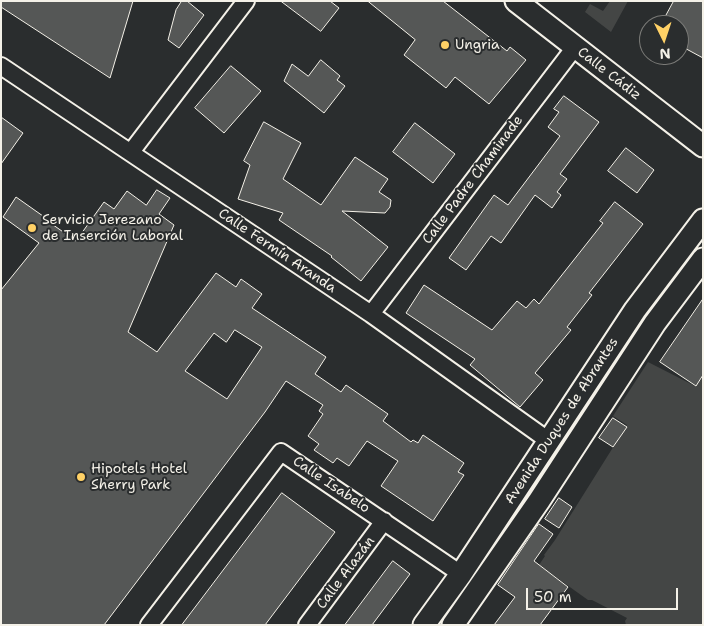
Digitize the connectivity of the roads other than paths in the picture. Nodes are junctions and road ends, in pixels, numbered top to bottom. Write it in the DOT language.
graph roads {
  1 [pos="246,1"];
  2 [pos="516,1"];
  3 [pos="575,47"];
  4 [pos="1,66"];
  5 [pos="703,146"];
  6 [pos="131,152"];
  7 [pos="703,220"];
  8 [pos="703,259"];
  9 [pos="370,314"];
  10 [pos="549,441"];
  11 [pos="384,521"];
  12 [pos="461,574"];
  13 [pos="149,625"];
  14 [pos="307,625"];
  15 [pos="424,625"];
  16 [pos="453,625"];
  1 -- 6 [label="street"];
  2 -- 3 [label="street, Calle Cádiz"];
  3 -- 5 [label="street, Calle Cádiz"];
  3 -- 9 [label="street, Calle Padre Chaminade"];
  4 -- 6 [label="street, Calle Fermín Aranda"];
  6 -- 9 [label="street, Calle Fermín Aranda"];
  7 -- 10 [label="street, Avenida Duques de Abrantes"];
  8 -- 16 [label="street, Avenida Duques de Abrantes"];
  9 -- 10 [label="street, Calle Fermín Aranda"];
  10 -- 12 [label="street, Avenida Duques de Abrantes"];
  11 -- 12 [label="street, Calle Isabelo"];
  11 -- 13 [label="street, Calle Isabelo"];
  11 -- 14 [label="street, Calle Alazán"];
  12 -- 15 [label="street, Avenida Duques de Abrantes"];
}
